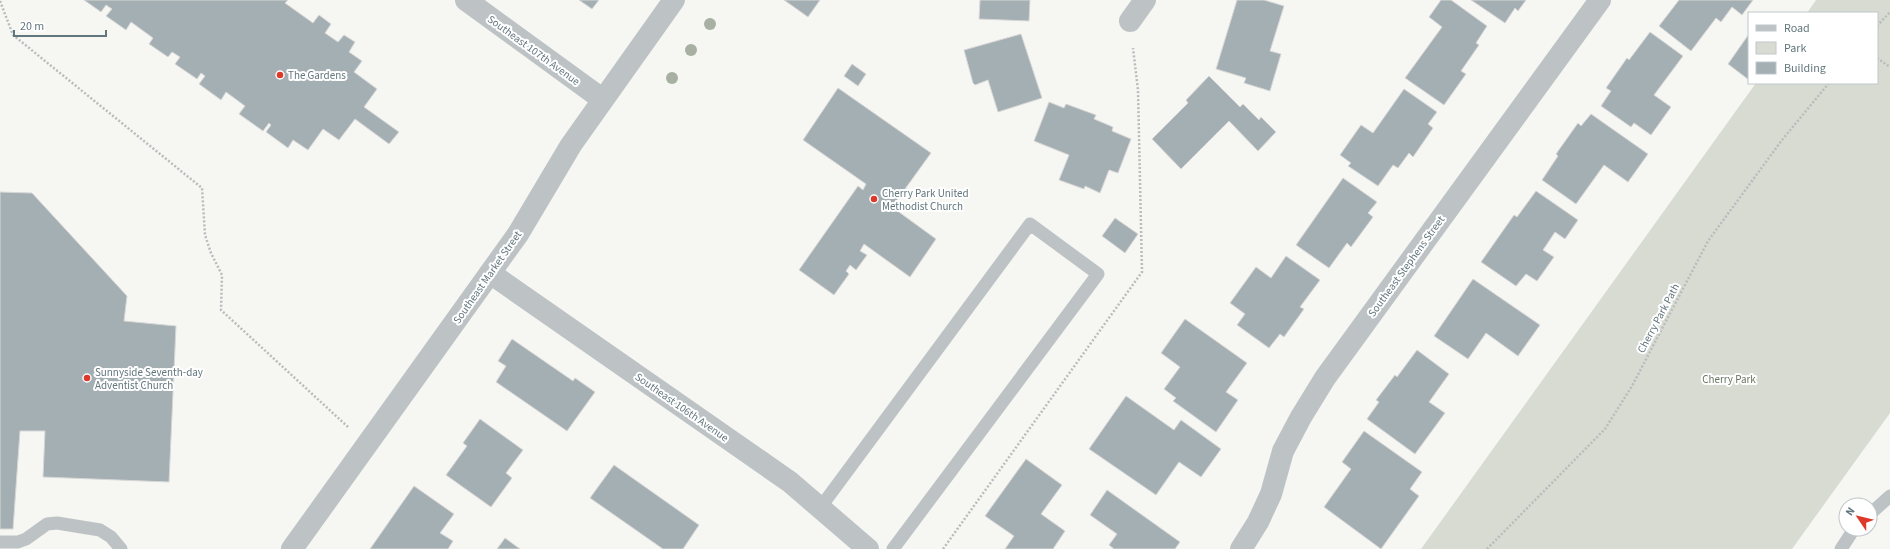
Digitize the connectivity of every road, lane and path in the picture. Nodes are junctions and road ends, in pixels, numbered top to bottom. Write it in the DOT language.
graph roads {
  1 [pos="466,0"];
  2 [pos="674,0"];
  3 [pos="1145,0"];
  4 [pos="1600,0"];
  5 [pos="0,1"];
  6 [pos="1890,12"];
  7 [pos="1130,21"];
  8 [pos="1878,25"];
  9 [pos="1878,59"];
  10 [pos="1890,67"];
  11 [pos="1828,84"];
  12 [pos="602,99"];
  13 [pos="490,273"];
  14 [pos="367,444"];
  15 [pos="1890,496"];
  16 [pos="1878,507"];
  17 [pos="820,508"];
  18 [pos="1849,537"];
  19 [pos="0,542"];
  20 [pos="121,549"];
  21 [pos="292,549"];
  22 [pos="868,549"];
  23 [pos="894,549"];
  24 [pos="1241,549"];
  25 [pos="1487,549"];
  26 [pos="1841,549"];
  1 -- 12 [label="street, Southeast 107th Avenue"];
  2 -- 12 [label="street, Southeast Market Street"];
  3 -- 7 [label="street"];
  4 -- 24 [label="street, Southeast Stephens Street"];
  5 -- 14 [label="path"];
  6 -- 8 [label="path"];
  9 -- 10 [label="path"];
  11 -- 25 [label="path, Cherry Park Path"];
  12 -- 13 [label="street, Southeast Market Street"];
  13 -- 14 [label="street, Southeast Market Street"];
  13 -- 17 [label="street, Southeast 106th Avenue"];
  14 -- 21 [label="street, Southeast Market Street"];
  15 -- 16 [label="lane"];
  17 -- 22 [label="street, Southeast 106th Avenue"];
  17 -- 23 [label="lane"];
  18 -- 26 [label="lane"];
  19 -- 20 [label="lane"];
}
